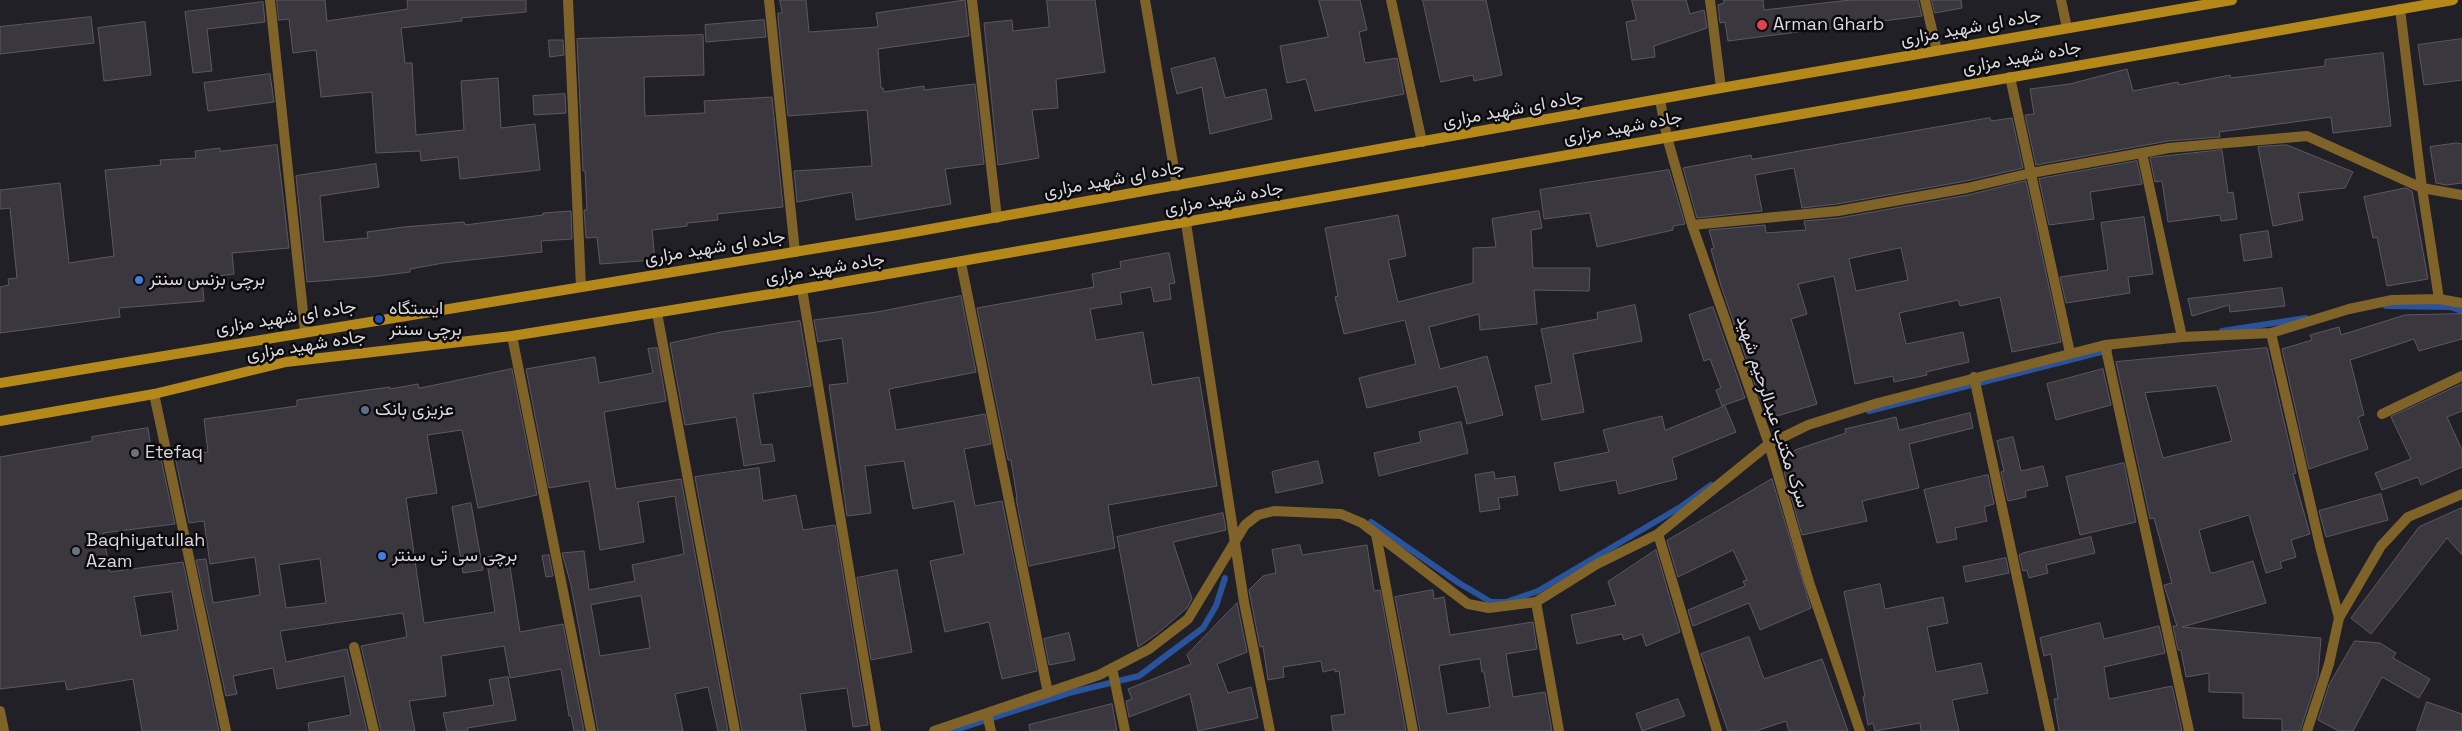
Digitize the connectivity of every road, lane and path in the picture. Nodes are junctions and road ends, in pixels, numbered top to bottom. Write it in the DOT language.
graph roads {
  1 [pos="270,0"];
  2 [pos="568,0"];
  3 [pos="769,0"];
  4 [pos="972,0"];
  5 [pos="1145,0"];
  6 [pos="1391,0"];
  7 [pos="1710,0"];
  8 [pos="1925,0"];
  9 [pos="2061,0"];
  10 [pos="2232,0"];
  11 [pos="2453,0"];
  12 [pos="2208,2"];
  13 [pos="2400,9"];
  14 [pos="2067,28"];
  15 [pos="1937,51"];
  16 [pos="2010,77"];
  17 [pos="1721,88"];
  18 [pos="1660,100"];
  19 [pos="1667,137"];
  20 [pos="1422,142"];
  21 [pos="2142,153"];
  22 [pos="2031,173"];
  23 [pos="1176,186"];
  24 [pos="2422,188"];
  25 [pos="2462,195"];
  26 [pos="997,218"];
  27 [pos="1186,223"];
  28 [pos="1692,225"];
  29 [pos="795,252"];
  30 [pos="961,263"];
  31 [pos="581,286"];
  32 [pos="802,289"];
  33 [pos="2439,299"];
  34 [pos="2462,303"];
  35 [pos="657,313"];
  36 [pos="304,331"];
  37 [pos="2271,333"];
  38 [pos="512,336"];
  39 [pos="2182,338"];
  40 [pos="2105,345"];
  41 [pos="2070,353"];
  42 [pos="2462,376"];
  43 [pos="1974,377"];
  44 [pos="0,383"];
  45 [pos="154,394"];
  46 [pos="2382,414"];
  47 [pos="0,421"];
  48 [pos="1769,444"];
  49 [pos="2462,494"];
  50 [pos="1376,534"];
  51 [pos="1658,534"];
  52 [pos="1235,541"];
  53 [pos="1536,602"];
  54 [pos="2339,618"];
  55 [pos="354,647"];
  56 [pos="1112,668"];
  57 [pos="1048,693"];
  58 [pos="0,711"];
  59 [pos="987,714"];
  60 [pos="4,731"];
  61 [pos="226,731"];
  62 [pos="374,731"];
  63 [pos="591,731"];
  64 [pos="735,731"];
  65 [pos="876,731"];
  66 [pos="934,731"];
  67 [pos="990,731"];
  68 [pos="1125,731"];
  69 [pos="1270,731"];
  70 [pos="1413,731"];
  71 [pos="1559,731"];
  72 [pos="1717,731"];
  73 [pos="1860,731"];
  74 [pos="2050,731"];
  75 [pos="2189,731"];
  76 [pos="2307,731"];
  1 -- 36 [label="street"];
  2 -- 31 [label="street"];
  3 -- 29 [label="street"];
  4 -- 26 [label="street"];
  5 -- 23 [label="street"];
  6 -- 20 [label="street"];
  7 -- 17 [label="street"];
  8 -- 15 [label="street"];
  9 -- 14 [label="street"];
  10 -- 12 [label="main road, جاده ای شهید مزاری"];
  11 -- 13 [label="main road, جاده شهید مزاری"];
  12 -- 14 [label="main road, جاده ای شهید مزاری"];
  13 -- 16 [label="main road, جاده شهید مزاری"];
  13 -- 24 [label="street"];
  14 -- 15 [label="main road, جاده ای شهید مزاری"];
  15 -- 17 [label="main road, جاده ای شهید مزاری"];
  16 -- 19 [label="main road, جاده شهید مزاری"];
  16 -- 22 [label="street"];
  17 -- 18 [label="main road, جاده ای شهید مزاری"];
  18 -- 19 [label="street, سرک مکتب عبدالرحیم شهید"];
  18 -- 20 [label="main road, جاده ای شهید مزاری"];
  19 -- 27 [label="main road, جاده شهید مزاری"];
  19 -- 28 [label="street, سرک مکتب عبدالرحیم شهید"];
  20 -- 23 [label="main road, جاده ای شهید مزاری"];
  21 -- 22 [label="street"];
  21 -- 24 [label="street"];
  21 -- 39 [label="street"];
  22 -- 28 [label="street"];
  22 -- 41 [label="street"];
  23 -- 26 [label="main road, جاده ای شهید مزاری"];
  24 -- 25 [label="street"];
  24 -- 33 [label="street"];
  26 -- 29 [label="main road, جاده ای شهید مزاری"];
  27 -- 30 [label="main road, جاده شهید مزاری"];
  27 -- 52 [label="street"];
  28 -- 48 [label="street, سرک مکتب عبدالرحیم شهید"];
  29 -- 31 [label="main road, جاده ای شهید مزاری"];
  30 -- 32 [label="main road, جاده شهید مزاری"];
  30 -- 57 [label="street"];
  31 -- 36 [label="main road, جاده ای شهید مزاری"];
  32 -- 35 [label="main road, جاده شهید مزاری"];
  32 -- 65 [label="street"];
  33 -- 34 [label="street"];
  33 -- 37 [label="street"];
  35 -- 38 [label="main road, جاده شهید مزاری"];
  35 -- 64 [label="street"];
  36 -- 44 [label="main road, جاده ای شهید مزاری"];
  37 -- 39 [label="street"];
  37 -- 54 [label="street"];
  38 -- 45 [label="main road, جاده شهید مزاری"];
  38 -- 63 [label="street"];
  39 -- 40 [label="street"];
  40 -- 41 [label="street"];
  40 -- 75 [label="street"];
  41 -- 43 [label="street"];
  42 -- 46 [label="street"];
  43 -- 48 [label="street"];
  43 -- 74 [label="street"];
  45 -- 47 [label="main road, جاده شهید مزاری"];
  45 -- 61 [label="street"];
  48 -- 51 [label="street"];
  48 -- 73 [label="street, سرک مکتب عبدالرحیم شهید"];
  49 -- 54 [label="street"];
  50 -- 52 [label="street"];
  50 -- 53 [label="street"];
  50 -- 70 [label="street"];
  51 -- 53 [label="street"];
  51 -- 72 [label="street"];
  52 -- 56 [label="street"];
  52 -- 69 [label="street"];
  53 -- 71 [label="street"];
  54 -- 76 [label="street"];
  55 -- 62 [label="street"];
  56 -- 57 [label="street"];
  56 -- 68 [label="street"];
  57 -- 59 [label="street"];
  58 -- 60 [label="street"];
  59 -- 66 [label="street"];
  59 -- 67 [label="street"];
}
